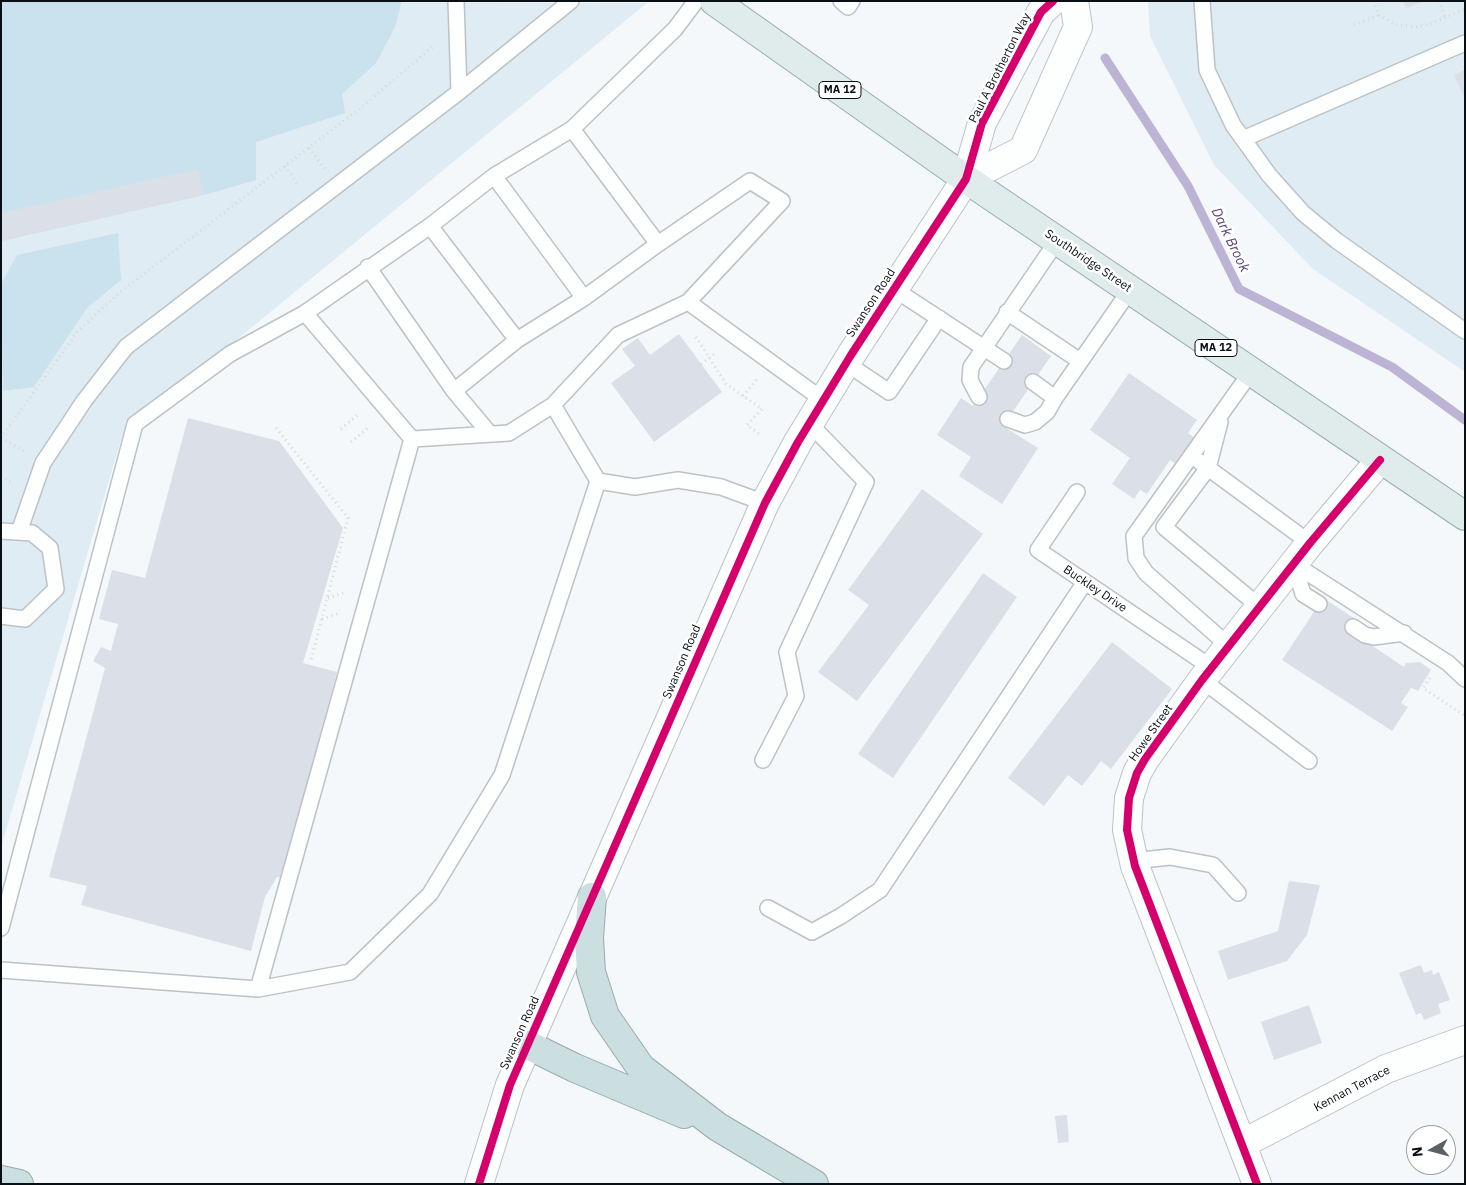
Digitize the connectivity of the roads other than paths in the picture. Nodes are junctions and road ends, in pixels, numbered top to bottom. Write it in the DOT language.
graph roads {
  1 [pos="456,1"];
  2 [pos="571,1"];
  3 [pos="696,1"];
  4 [pos="714,1"];
  5 [pos="841,1"];
  6 [pos="852,1"];
  7 [pos="1053,1"];
  8 [pos="1074,1"];
  9 [pos="1202,1"];
  10 [pos="1465,44"];
  11 [pos="459,92"];
  12 [pos="572,129"];
  13 [pos="1243,139"];
  14 [pos="494,176"];
  15 [pos="966,179"];
  16 [pos="430,226"];
  17 [pos="1057,241"];
  18 [pos="658,244"];
  19 [pos="368,267"];
  20 [pos="894,289"];
  21 [pos="1130,290"];
  22 [pos="584,298"];
  23 [pos="688,302"];
  24 [pos="1007,312"];
  25 [pos="305,313"];
  26 [pos="939,318"];
  27 [pos="1465,331"];
  28 [pos="517,340"];
  29 [pos="983,347"];
  30 [pos="1080,361"];
  31 [pos="1004,362"];
  32 [pos="846,363"];
  33 [pos="1251,372"];
  34 [pos="1033,382"];
  35 [pos="454,391"];
  36 [pos="979,397"];
  37 [pos="1055,398"];
  38 [pos="553,405"];
  39 [pos="816,411"];
  40 [pos="1222,413"];
  41 [pos="1008,419"];
  42 [pos="490,434"];
  43 [pos="412,439"];
  44 [pos="1191,455"];
  45 [pos="1380,460"];
  46 [pos="1208,468"];
  47 [pos="598,481"];
  48 [pos="1077,492"];
  49 [pos="765,503"];
  50 [pos="1149,515"];
  51 [pos="1465,516"];
  52 [pos="1164,527"];
  53 [pos="1,531"];
  54 [pos="19,532"];
  55 [pos="1302,553"];
  56 [pos="1084,582"];
  57 [pos="1319,604"];
  58 [pos="1261,608"];
  59 [pos="1,616"];
  60 [pos="1353,627"];
  61 [pos="1404,633"];
  62 [pos="1230,647"];
  63 [pos="1207,674"];
  64 [pos="1465,679"];
  65 [pos="763,760"];
  66 [pos="1309,761"];
  67 [pos="1133,861"];
  68 [pos="1238,893"];
  69 [pos="592,898"];
  70 [pos="768,908"];
  71 [pos="1,928"];
  72 [pos="1,970"];
  73 [pos="258,989"];
  74 [pos="1465,1040"];
  75 [pos="528,1045"];
  76 [pos="718,1128"];
  77 [pos="1242,1144"];
  78 [pos="480,1179"];
  79 [pos="1,1180"];
  80 [pos="19,1184"];
  81 [pos="814,1184"];
  82 [pos="1257,1184"];
  1 -- 11 [label="lane"];
  2 -- 11 [label="lane"];
  3 -- 12 [label="lane"];
  4 -- 15 [label="main road, Southbridge Street / MA 12"];
  5 -- 6 [label="lane"];
  7 -- 15 [label="street, Paul A Brotherton Way"];
  8 -- 15 [label="street"];
  9 -- 13 [label="lane"];
  10 -- 13 [label="lane"];
  11 -- 54 [label="lane"];
  12 -- 14 [label="lane"];
  12 -- 18 [label="lane"];
  13 -- 27 [label="lane"];
  14 -- 16 [label="lane"];
  14 -- 22 [label="lane"];
  15 -- 17 [label="main road, Southbridge Street / MA 12"];
  15 -- 20 [label="street, Swanson Road"];
  16 -- 19 [label="lane"];
  16 -- 28 [label="lane"];
  17 -- 21 [label="main road, Southbridge Street / MA 12"];
  17 -- 24 [label="lane"];
  18 -- 22 [label="lane"];
  18 -- 23 [label="lane"];
  19 -- 25 [label="lane"];
  19 -- 35 [label="lane"];
  20 -- 26 [label="lane"];
  20 -- 32 [label="street, Swanson Road"];
  21 -- 30 [label="lane"];
  21 -- 33 [label="main road, Southbridge Street / MA 12"];
  22 -- 28 [label="lane"];
  23 -- 38 [label="lane"];
  23 -- 39 [label="lane"];
  24 -- 29 [label="lane"];
  24 -- 30 [label="lane"];
  25 -- 43 [label="lane"];
  25 -- 71 [label="lane"];
  26 -- 29 [label="lane"];
  26 -- 32 [label="lane"];
  28 -- 35 [label="lane"];
  29 -- 31 [label="lane"];
  29 -- 36 [label="lane"];
  30 -- 37 [label="lane"];
  32 -- 39 [label="street, Swanson Road"];
  33 -- 40 [label="lane"];
  33 -- 45 [label="main road, Southbridge Street / MA 12"];
  34 -- 37 [label="lane"];
  35 -- 42 [label="lane"];
  37 -- 41 [label="lane"];
  38 -- 42 [label="lane"];
  38 -- 47 [label="lane"];
  39 -- 49 [label="street, Swanson Road"];
  39 -- 65 [label="lane"];
  40 -- 44 [label="lane"];
  40 -- 46 [label="lane"];
  42 -- 43 [label="lane"];
  43 -- 73 [label="lane"];
  44 -- 46 [label="lane"];
  44 -- 50 [label="lane"];
  45 -- 51 [label="main road, Southbridge Street / MA 12"];
  45 -- 55 [label="street, Howe Street"];
  46 -- 52 [label="lane"];
  46 -- 55 [label="lane"];
  47 -- 49 [label="lane"];
  47 -- 73 [label="lane"];
  48 -- 56 [label="lane, Buckley Drive"];
  49 -- 69 [label="street, Swanson Road"];
  50 -- 52 [label="lane"];
  50 -- 62 [label="lane"];
  52 -- 58 [label="lane"];
  53 -- 54 [label="lane"];
  54 -- 59 [label="lane"];
  55 -- 57 [label="lane"];
  55 -- 58 [label="street, Howe Street"];
  55 -- 61 [label="lane"];
  56 -- 63 [label="lane, Buckley Drive"];
  56 -- 70 [label="lane"];
  58 -- 62 [label="street, Howe Street"];
  60 -- 61 [label="lane"];
  61 -- 64 [label="lane"];
  62 -- 63 [label="street, Howe Street"];
  63 -- 66 [label="lane, Buckley Drive"];
  63 -- 67 [label="street, Howe Street"];
  67 -- 68 [label="lane"];
  67 -- 77 [label="street, Howe Street"];
  69 -- 75 [label="street, Swanson Road"];
  69 -- 76 [label="highway"];
  72 -- 73 [label="lane"];
  74 -- 77 [label="street, Kennan Terrace"];
  75 -- 76 [label="highway"];
  75 -- 78 [label="street, Swanson Road"];
  76 -- 81 [label="highway"];
  77 -- 82 [label="street, Howe Street"];
  79 -- 80 [label="highway"];
}
